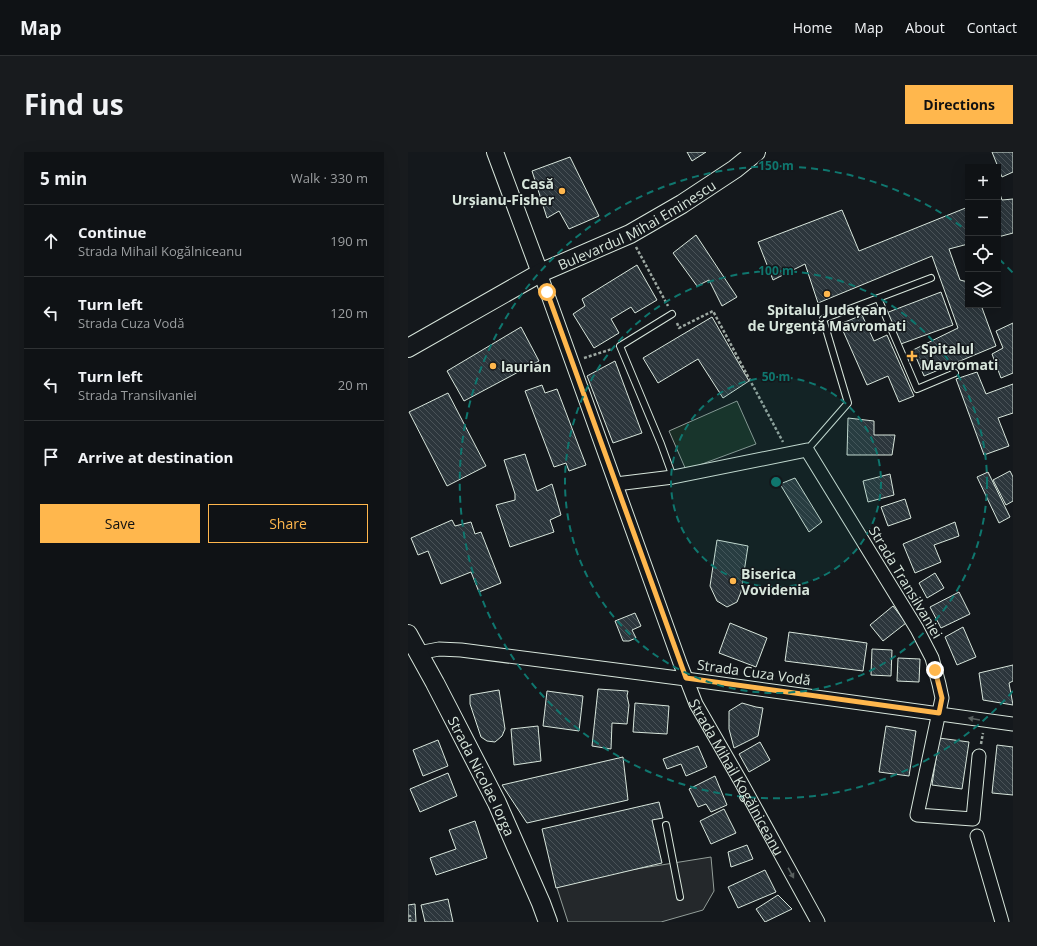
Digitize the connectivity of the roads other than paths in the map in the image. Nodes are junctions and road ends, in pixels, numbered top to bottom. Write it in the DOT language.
graph roads {
  1 [pos="495,152"];
  2 [pos="756,152"];
  3 [pos="540,273"];
  4 [pos="931,278"];
  5 [pos="878,298"];
  6 [pos="672,314"];
  7 [pos="408,348"];
  8 [pos="955,373"];
  9 [pos="807,450"];
  10 [pos="673,477"];
  11 [pos="616,484"];
  12 [pos="408,634"];
  13 [pos="416,654"];
  14 [pos="686,678"];
  15 [pos="939,713"];
  16 [pos="1013,724"];
  17 [pos="979,756"];
  18 [pos="666,825"];
  19 [pos="977,836"];
  20 [pos="680,897"];
  21 [pos="548,922"];
  22 [pos="818,922"];
  23 [pos="1002,922"];
  1 -- 3 [label="street, Strada Mihail Kogălniceanu"];
  2 -- 3 [label="main road, Bulevardul Mihai Eminescu"];
  3 -- 7 [label="main road, Bulevardul Mihai Eminescu"];
  3 -- 11 [label="street, Strada Mihail Kogălniceanu"];
  4 -- 5 [label="lane"];
  5 -- 8 [label="lane"];
  5 -- 9 [label="lane"];
  6 -- 10 [label="lane"];
  9 -- 10 [label="street"];
  9 -- 15 [label="street, Strada Transilvaniei"];
  10 -- 11 [label="street"];
  11 -- 14 [label="street, Strada Mihail Kogălniceanu"];
  12 -- 13 [label="main road, Strada Nicolae Iorga"];
  13 -- 14 [label="street, Strada Cuza Vodă"];
  13 -- 21 [label="main road, Strada Nicolae Iorga"];
  14 -- 15 [label="street, Strada Cuza Vodă"];
  14 -- 22 [label="street, Strada Mihail Kogălniceanu, one-way"];
  16 -- 15 [label="street, Strada Cuza Vodă, one-way"];
  15 -- 17 [label="street, Strada Transilvaniei"];
  18 -- 20 [label="lane"];
  19 -- 23 [label="street"];
}
